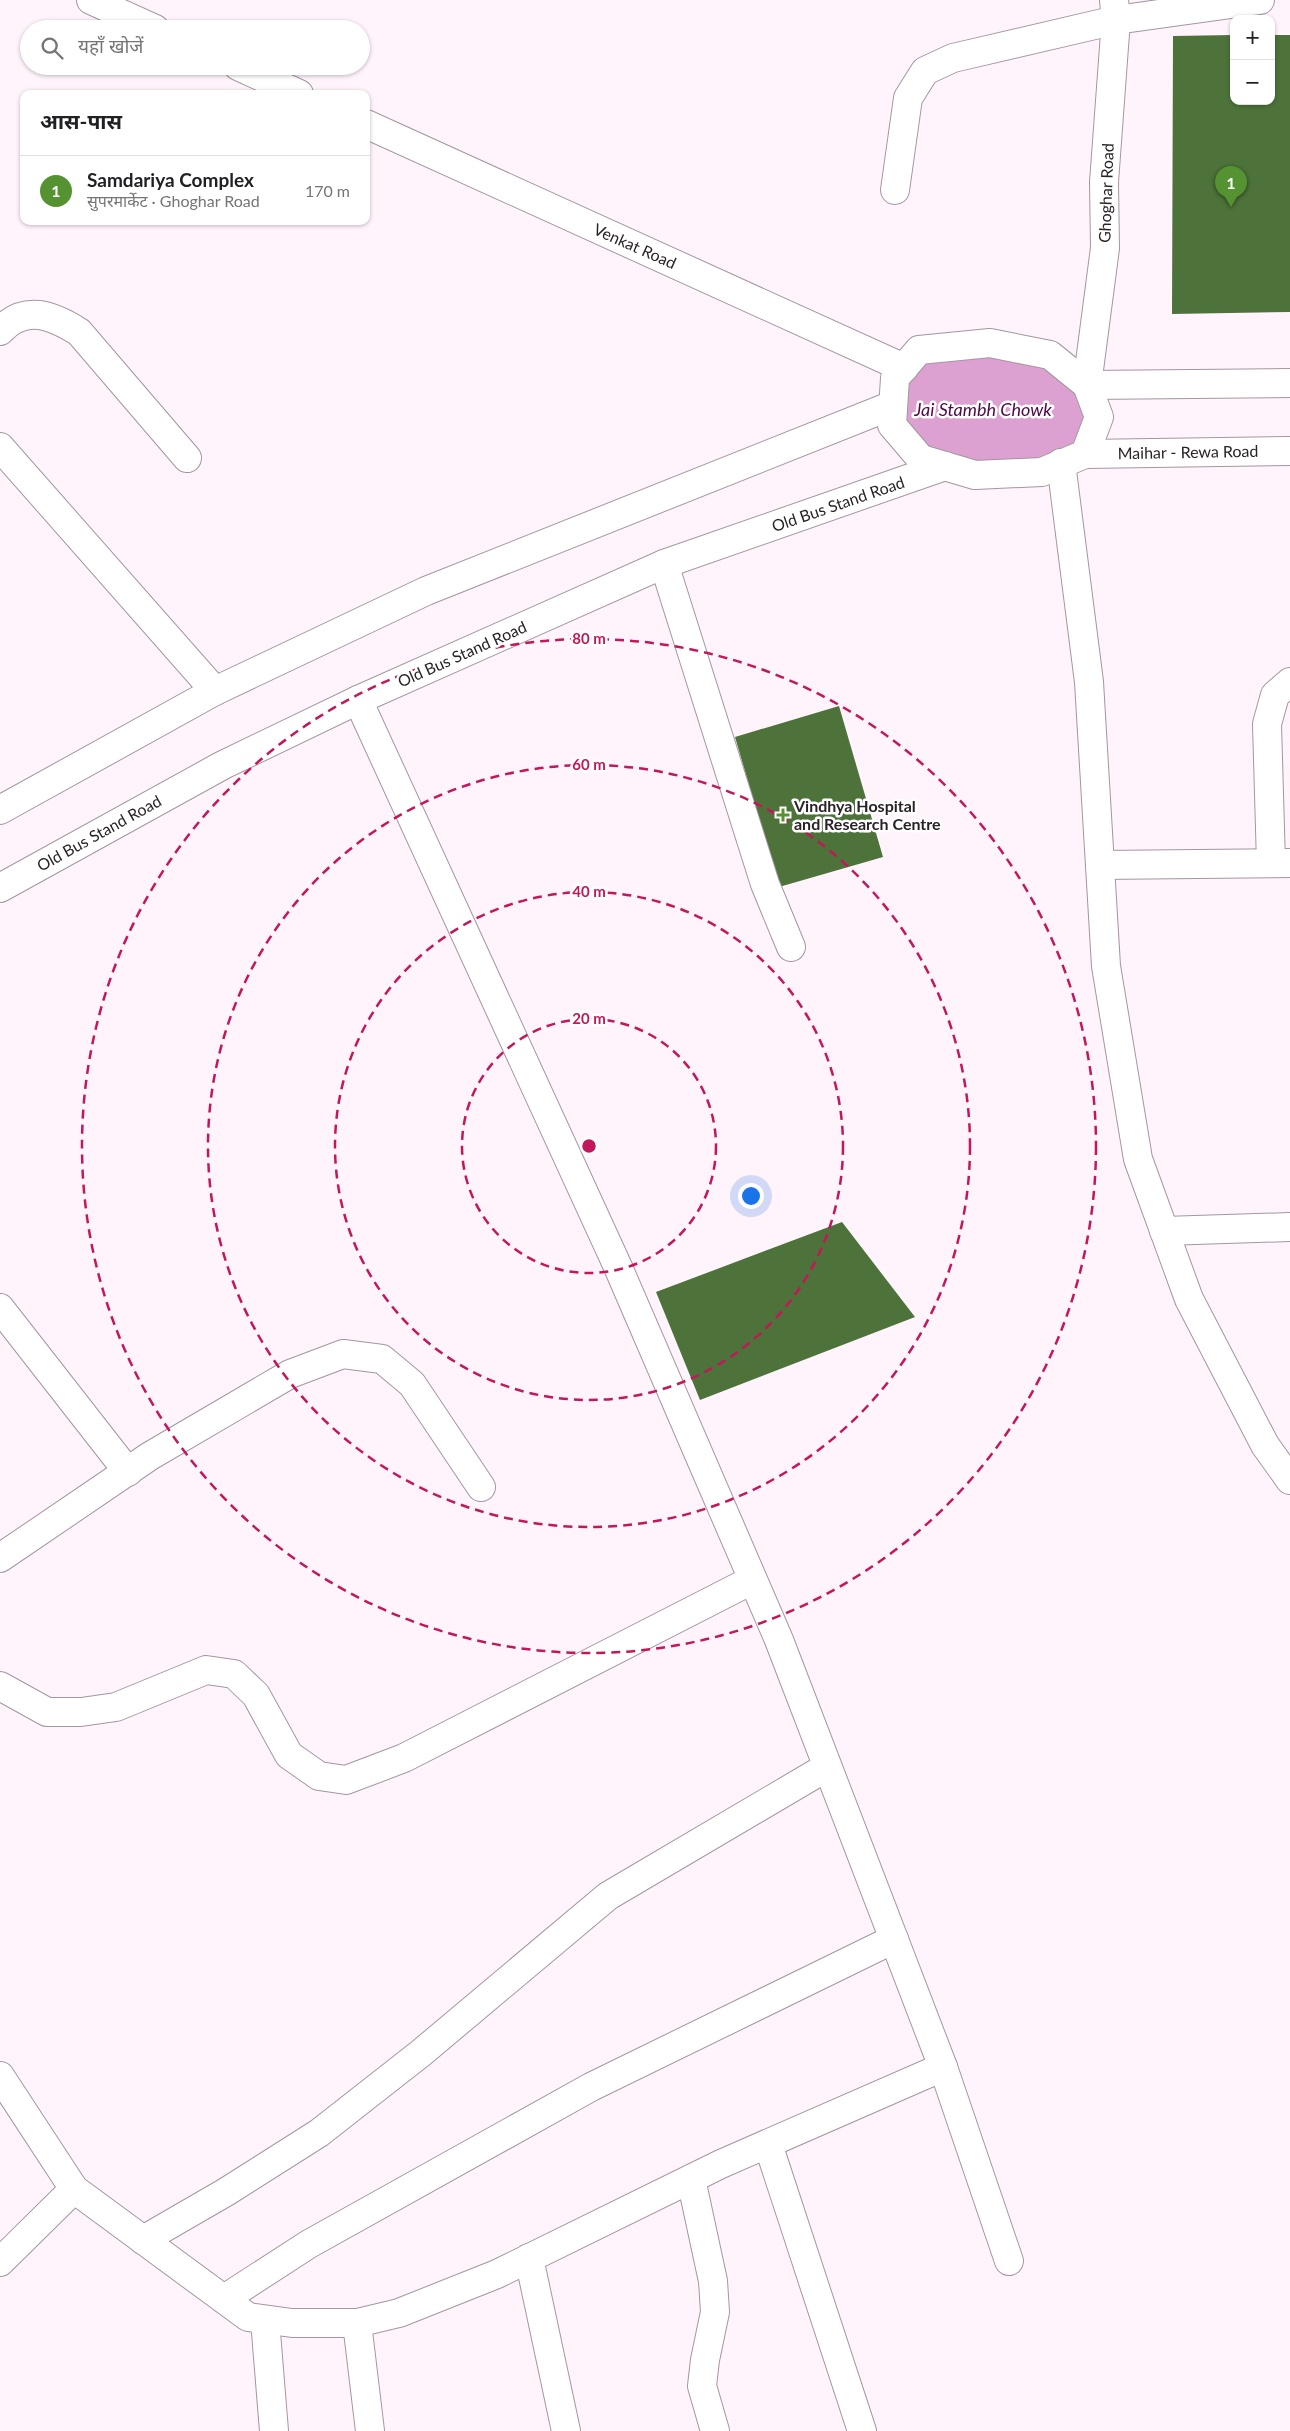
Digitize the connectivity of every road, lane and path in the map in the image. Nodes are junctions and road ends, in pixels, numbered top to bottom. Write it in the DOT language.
graph roads {
  1 [pos="91,0"];
  2 [pos="1260,0"];
  3 [pos="1115,10"];
  4 [pos="135,20"];
  5 [pos="257,75"];
  6 [pos="289,90"];
  7 [pos="370,126"];
  8 [pos="895,190"];
  9 [pos="0,331"];
  10 [pos="904,368"];
  11 [pos="1290,383"];
  12 [pos="1087,385"];
  13 [pos="893,405"];
  14 [pos="0,448"];
  15 [pos="1290,451"];
  16 [pos="187,458"];
  17 [pos="1073,459"];
  18 [pos="945,466"];
  19 [pos="664,564"];
  20 [pos="1290,682"];
  21 [pos="215,691"];
  22 [pos="358,700"];
  23 [pos="0,810"];
  24 [pos="1280,863"];
  25 [pos="1100,865"];
  26 [pos="0,888"];
  27 [pos="791,947"];
  28 [pos="1290,1227"];
  29 [pos="1164,1232"];
  30 [pos="0,1308"];
  31 [pos="128,1472"];
  32 [pos="1290,1480"];
  33 [pos="480,1487"];
  34 [pos="0,1558"];
  35 [pos="752,1580"];
  36 [pos="0,1686"];
  37 [pos="827,1767"];
  38 [pos="894,1939"];
  39 [pos="943,2067"];
  40 [pos="0,2076"];
  41 [pos="768,2144"];
  42 [pos="691,2179"];
  43 [pos="74,2190"];
  44 [pos="143,2240"];
  45 [pos="529,2258"];
  46 [pos="1009,2261"];
  47 [pos="0,2262"];
  48 [pos="224,2299"];
  49 [pos="265,2320"];
  50 [pos="357,2323"];
  51 [pos="274,2431"];
  52 [pos="370,2431"];
  53 [pos="566,2431"];
  54 [pos="715,2431"];
  55 [pos="862,2431"];
  1 -- 4 [label="street"];
  2 -- 3 [label="street"];
  3 -- 8 [label="street"];
  3 -- 12 [label="street, Ghoghar Road"];
  5 -- 6 [label="street"];
  7 -- 10 [label="street, Venkat Road"];
  9 -- 16 [label="street"];
  10 -- 12 [label="street"];
  10 -- 13 [label="street"];
  11 -- 12 [label="street"];
  12 -- 17 [label="street"];
  13 -- 18 [label="street"];
  13 -- 21 [label="street"];
  14 -- 21 [label="street"];
  15 -- 17 [label="street, Maihar - Rewa Road"];
  17 -- 18 [label="street"];
  17 -- 25 [label="street"];
  18 -- 19 [label="street, Old Bus Stand Road"];
  19 -- 22 [label="street, Old Bus Stand Road"];
  19 -- 27 [label="street"];
  20 -- 24 [label="street"];
  21 -- 23 [label="street"];
  22 -- 26 [label="street, Old Bus Stand Road"];
  22 -- 35 [label="street"];
  24 -- 25 [label="street"];
  25 -- 29 [label="street"];
  28 -- 29 [label="street"];
  29 -- 32 [label="street"];
  30 -- 31 [label="street"];
  31 -- 33 [label="street"];
  31 -- 34 [label="street"];
  35 -- 36 [label="street"];
  35 -- 37 [label="street"];
  37 -- 38 [label="street"];
  37 -- 44 [label="street"];
  38 -- 39 [label="street"];
  38 -- 48 [label="street"];
  39 -- 41 [label="street"];
  39 -- 46 [label="street"];
  40 -- 43 [label="street"];
  41 -- 42 [label="street"];
  41 -- 55 [label="street"];
  42 -- 45 [label="street"];
  42 -- 54 [label="street"];
  43 -- 44 [label="street"];
  43 -- 47 [label="street"];
  44 -- 48 [label="street"];
  45 -- 50 [label="street"];
  45 -- 53 [label="street"];
  48 -- 49 [label="street"];
  49 -- 50 [label="street"];
  49 -- 51 [label="street"];
  50 -- 52 [label="street"];
}
